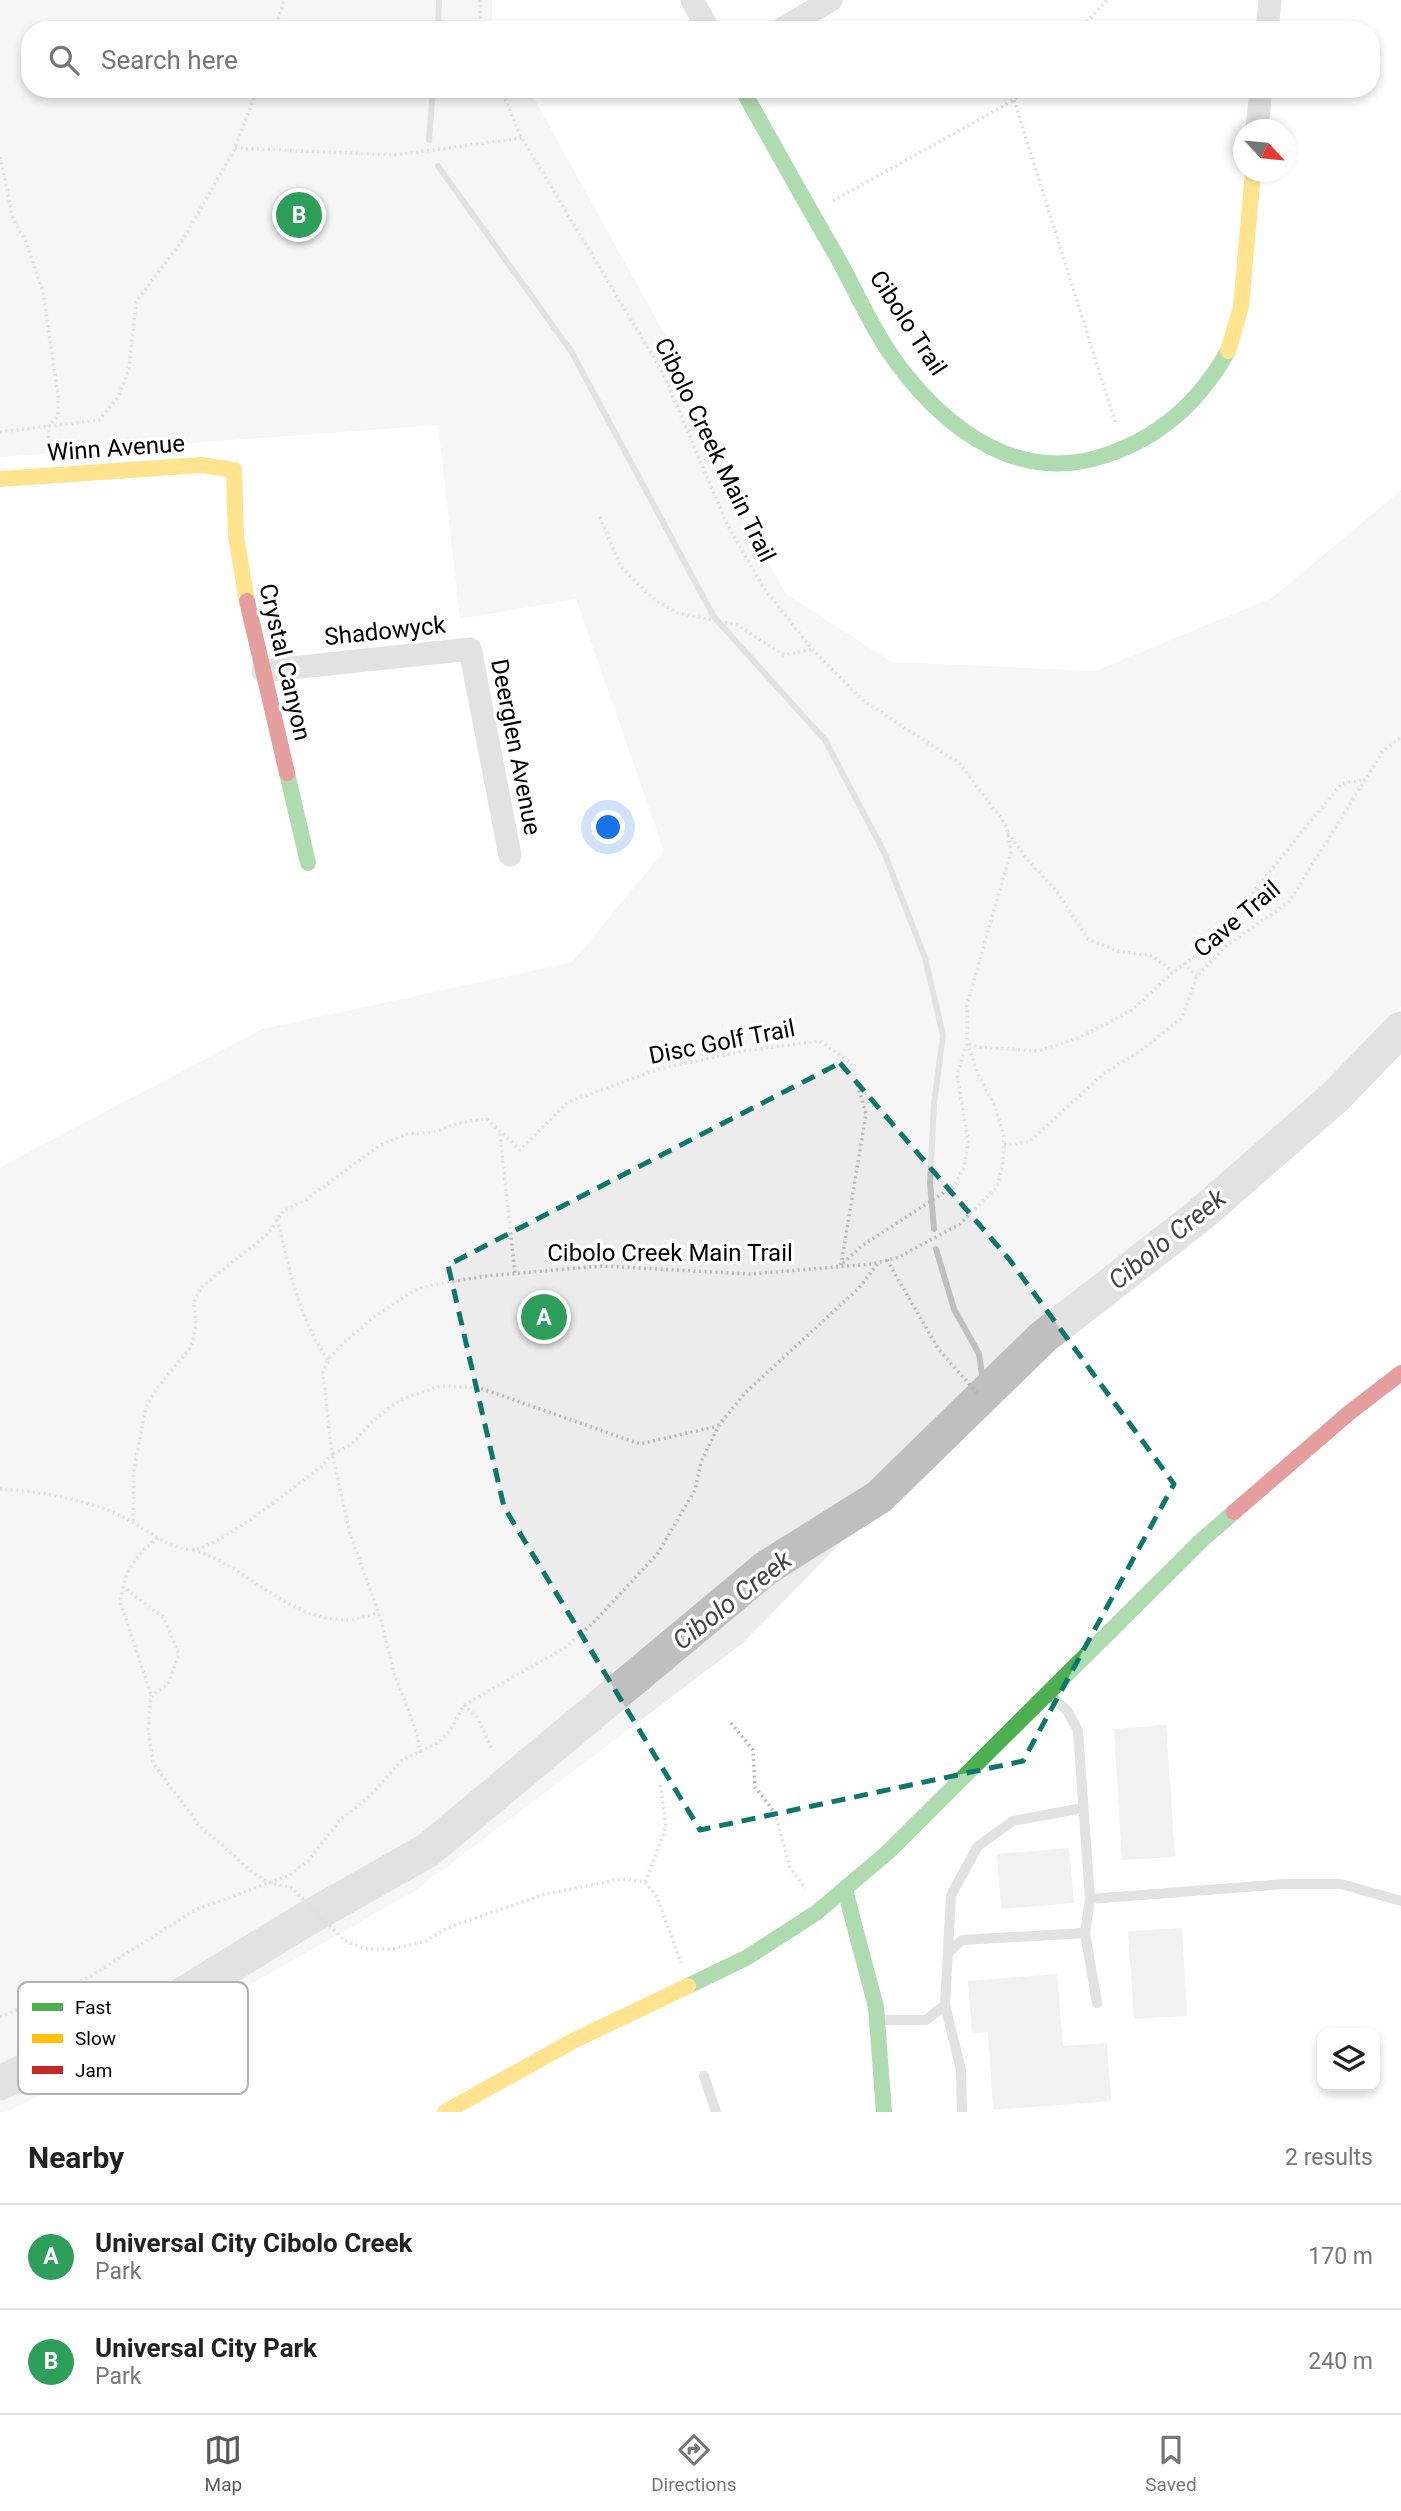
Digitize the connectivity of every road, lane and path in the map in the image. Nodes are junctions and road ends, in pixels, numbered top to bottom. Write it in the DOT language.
graph roads {
  1 [pos="284,0"];
  2 [pos="480,0"];
  3 [pos="692,0"];
  4 [pos="831,0"];
  5 [pos="1107,0"];
  6 [pos="1270,0"];
  7 [pos="278,21"];
  8 [pos="481,21"];
  9 [pos="704,21"];
  10 [pos="795,21"];
  11 [pos="1087,21"];
  12 [pos="1268,21"];
  13 [pos="254,98"];
  14 [pos="505,98"];
  15 [pos="746,98"];
  16 [pos="1260,98"];
  17 [pos="1014,100"];
  18 [pos="1258,119"];
  19 [pos="522,138"];
  20 [pos="235,148"];
  21 [pos="0,157"];
  22 [pos="1252,182"];
  23 [pos="811,213"];
  24 [pos="48,426"];
  25 [pos="0,432"];
  26 [pos="1124,450"];
  27 [pos="234,470"];
  28 [pos="0,479"];
  29 [pos="600,517"];
  30 [pos="470,649"];
  31 [pos="812,649"];
  32 [pos="263,671"];
  33 [pos="1401,737"];
  34 [pos="1366,780"];
  35 [pos="1007,831"];
  36 [pos="510,855"];
  37 [pos="308,863"];
  38 [pos="1184,963"];
  39 [pos="1172,972"];
  40 [pos="1197,976"];
  41 [pos="967,1043"];
  42 [pos="500,1134"];
  43 [pos="1004,1145"];
  44 [pos="278,1219"];
  45 [pos="887,1260"];
  46 [pos="878,1263"];
  47 [pos="841,1265"];
  48 [pos="516,1274"];
  49 [pos="328,1360"];
  50 [pos="1401,1373"];
  51 [pos="979,1395"];
  52 [pos="719,1425"];
  53 [pos="332,1454"];
  54 [pos="0,1489"];
  55 [pos="133,1522"];
  56 [pos="158,1538"];
  57 [pos="191,1549"];
  58 [pos="123,1587"];
  59 [pos="379,1613"];
  60 [pos="1049,1692"];
  61 [pos="151,1696"];
  62 [pos="464,1705"];
  63 [pos="731,1723"];
  64 [pos="493,1751"];
  65 [pos="420,1753"];
  66 [pos="660,1783"];
  67 [pos="1083,1808"];
  68 [pos="267,1882"];
  69 [pos="645,1882"];
  70 [pos="845,1890"];
  71 [pos="1090,1899"];
  72 [pos="1401,1901"];
  73 [pos="816,1913"];
  74 [pos="1085,1933"];
  75 [pos="950,1951"];
  76 [pos="79,1982"];
  77 [pos="691,1984"];
  78 [pos="1097,2003"];
  79 [pos="945,2005"];
  80 [pos="18,2009"];
  81 [pos="0,2017"];
  82 [pos="877,2020"];
  83 [pos="704,2076"];
  84 [pos="445,2112"];
  85 [pos="716,2112"];
  86 [pos="884,2112"];
  87 [pos="961,2112"];
  1 -- 7 [label="path"];
  2 -- 8 [label="path"];
  3 -- 9 [label="street"];
  4 -- 10 [label="street"];
  5 -- 11 [label="path"];
  6 -- 12 [label="street"];
  13 -- 20 [label="path"];
  14 -- 19 [label="path, Cibolo Creek Main Trail"];
  15 -- 23 [label="street, Cibolo Trail"];
  16 -- 18 [label="street"];
  17 -- 23 [label="path"];
  17 -- 26 [label="path"];
  19 -- 20 [label="path"];
  19 -- 31 [label="path, Cibolo Creek Main Trail"];
  20 -- 24 [label="path"];
  21 -- 24 [label="path"];
  22 -- 26 [label="street, Cibolo Trail"];
  23 -- 26 [label="street, Cibolo Trail"];
  24 -- 25 [label="path"];
  27 -- 28 [label="street, Winn Avenue"];
  27 -- 32 [label="street, Crystal Canyon"];
  29 -- 31 [label="path"];
  30 -- 32 [label="street, Shadowyck"];
  30 -- 36 [label="street, Deerglen Avenue"];
  31 -- 35 [label="path, Cibolo Creek Main Trail"];
  32 -- 37 [label="street, Crystal Canyon"];
  33 -- 34 [label="path, Cave Trail"];
  34 -- 38 [label="path"];
  34 -- 40 [label="path, Cave Trail"];
  35 -- 39 [label="path"];
  35 -- 41 [label="path, Cibolo Creek Main Trail"];
  38 -- 39 [label="path"];
  38 -- 40 [label="path"];
  39 -- 41 [label="path"];
  40 -- 43 [label="path, Cave Trail"];
  41 -- 43 [label="path, Cibolo Creek Main Trail"];
  41 -- 47 [label="path"];
  42 -- 44 [label="path, Disc Golf Trail"];
  42 -- 47 [label="path, Disc Golf Trail"];
  42 -- 48 [label="path"];
  43 -- 45 [label="path, Cibolo Creek Main Trail"];
  44 -- 49 [label="path"];
  44 -- 55 [label="path, Disc Golf Trail"];
  45 -- 46 [label="path, Cibolo Creek Main Trail"];
  45 -- 51 [label="path"];
  46 -- 47 [label="path, Cibolo Creek Main Trail"];
  46 -- 52 [label="path"];
  47 -- 48 [label="path, Cibolo Creek Main Trail"];
  48 -- 49 [label="path, Cibolo Creek Main Trail"];
  49 -- 53 [label="path"];
  50 -- 60 [label="street"];
  52 -- 53 [label="path"];
  52 -- 62 [label="path"];
  53 -- 57 [label="path"];
  53 -- 59 [label="path"];
  54 -- 55 [label="path"];
  55 -- 56 [label="path"];
  56 -- 57 [label="path"];
  56 -- 58 [label="path"];
  57 -- 59 [label="path"];
  58 -- 61 [label="path"];
  58 -- 61 [label="path"];
  59 -- 65 [label="path"];
  60 -- 67 [label="lane"];
  60 -- 70 [label="street"];
  61 -- 68 [label="path"];
  62 -- 64 [label="path"];
  62 -- 65 [label="path"];
  63 -- 73 [label="path"];
  65 -- 68 [label="path"];
  66 -- 69 [label="path"];
  67 -- 71 [label="lane"];
  67 -- 75 [label="lane"];
  68 -- 69 [label="path"];
  68 -- 76 [label="path"];
  69 -- 77 [label="path"];
  70 -- 73 [label="street"];
  70 -- 82 [label="street"];
  71 -- 72 [label="lane"];
  71 -- 74 [label="lane"];
  73 -- 77 [label="street"];
  74 -- 75 [label="lane"];
  74 -- 78 [label="lane"];
  75 -- 79 [label="lane"];
  77 -- 84 [label="street"];
  79 -- 82 [label="lane"];
  79 -- 87 [label="lane"];
  80 -- 81 [label="path"];
  82 -- 86 [label="street"];
  83 -- 85 [label="lane"];
}
